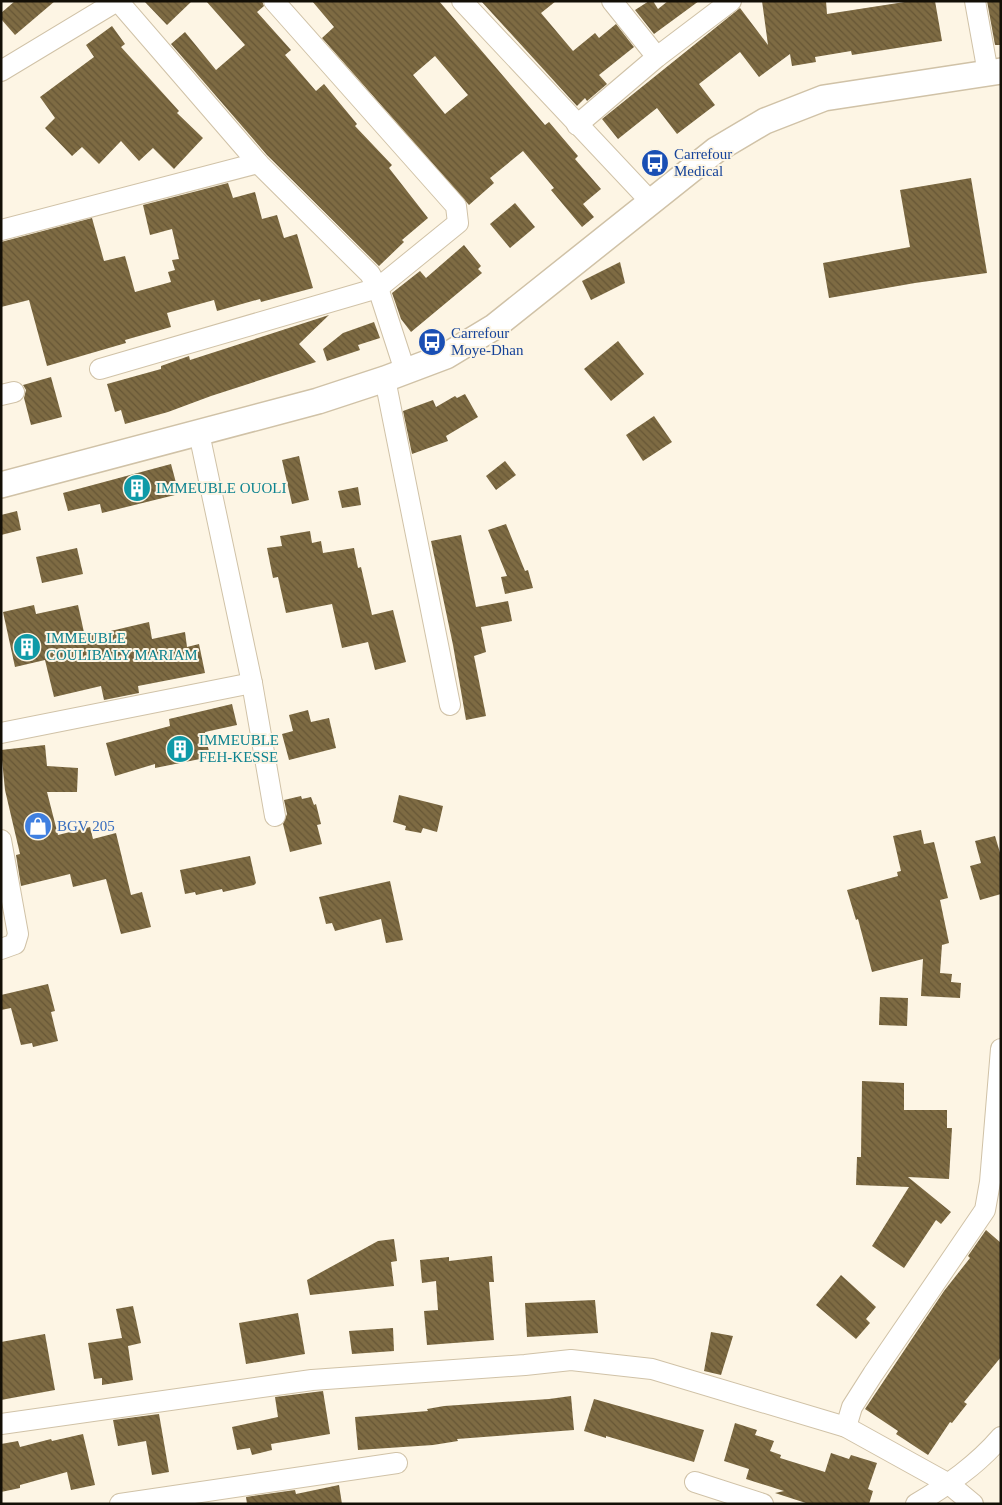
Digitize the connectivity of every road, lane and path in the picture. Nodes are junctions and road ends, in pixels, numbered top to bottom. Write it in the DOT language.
graph roads {
  1 [pos="117,1"];
  2 [pos="274,1"];
  3 [pos="462,1"];
  4 [pos="612,1"];
  5 [pos="731,1"];
  6 [pos="975,1"];
  7 [pos="657,57"];
  8 [pos="1,71"];
  9 [pos="994,72"];
  10 [pos="577,125"];
  11 [pos="258,163"];
  12 [pos="651,202"];
  13 [pos="1,230"];
  14 [pos="378,288"];
  15 [pos="100,369"];
  16 [pos="395,375"];
  17 [pos="199,433"];
  18 [pos="1,485"];
  19 [pos="252,683"];
  20 [pos="450,705"];
  21 [pos="1,733"];
  22 [pos="275,816"];
  23 [pos="1,840"];
  24 [pos="1,949"];
  25 [pos="1001,1049"];
  26 [pos="1,1424"];
  27 [pos="846,1428"];
  28 [pos="1001,1436"];
  29 [pos="397,1463"];
  30 [pos="695,1482"];
  31 [pos="949,1484"];
  32 [pos="120,1504"];
  33 [pos="763,1504"];
  34 [pos="916,1504"];
  35 [pos="973,1504"];
  1 -- 8 [label="street"];
  1 -- 11 [label="street"];
  2 -- 14 [label="street"];
  3 -- 10 [label="street"];
  4 -- 7 [label="street"];
  5 -- 7 [label="street"];
  6 -- 9 [label="street"];
  7 -- 10 [label="street"];
  9 -- 12 [label="street"];
  10 -- 12 [label="street"];
  11 -- 13 [label="street"];
  11 -- 14 [label="street"];
  12 -- 16 [label="street"];
  14 -- 15 [label="street"];
  14 -- 16 [label="street"];
  16 -- 17 [label="street"];
  16 -- 20 [label="street"];
  17 -- 18 [label="street"];
  17 -- 19 [label="street"];
  19 -- 21 [label="street"];
  19 -- 22 [label="street"];
  23 -- 24 [label="street"];
  25 -- 27 [label="street"];
  26 -- 27 [label="street"];
  27 -- 31 [label="street"];
  28 -- 31 [label="street"];
  29 -- 32 [label="street"];
  30 -- 33 [label="street"];
  31 -- 34 [label="street"];
  31 -- 35 [label="street"];
}
